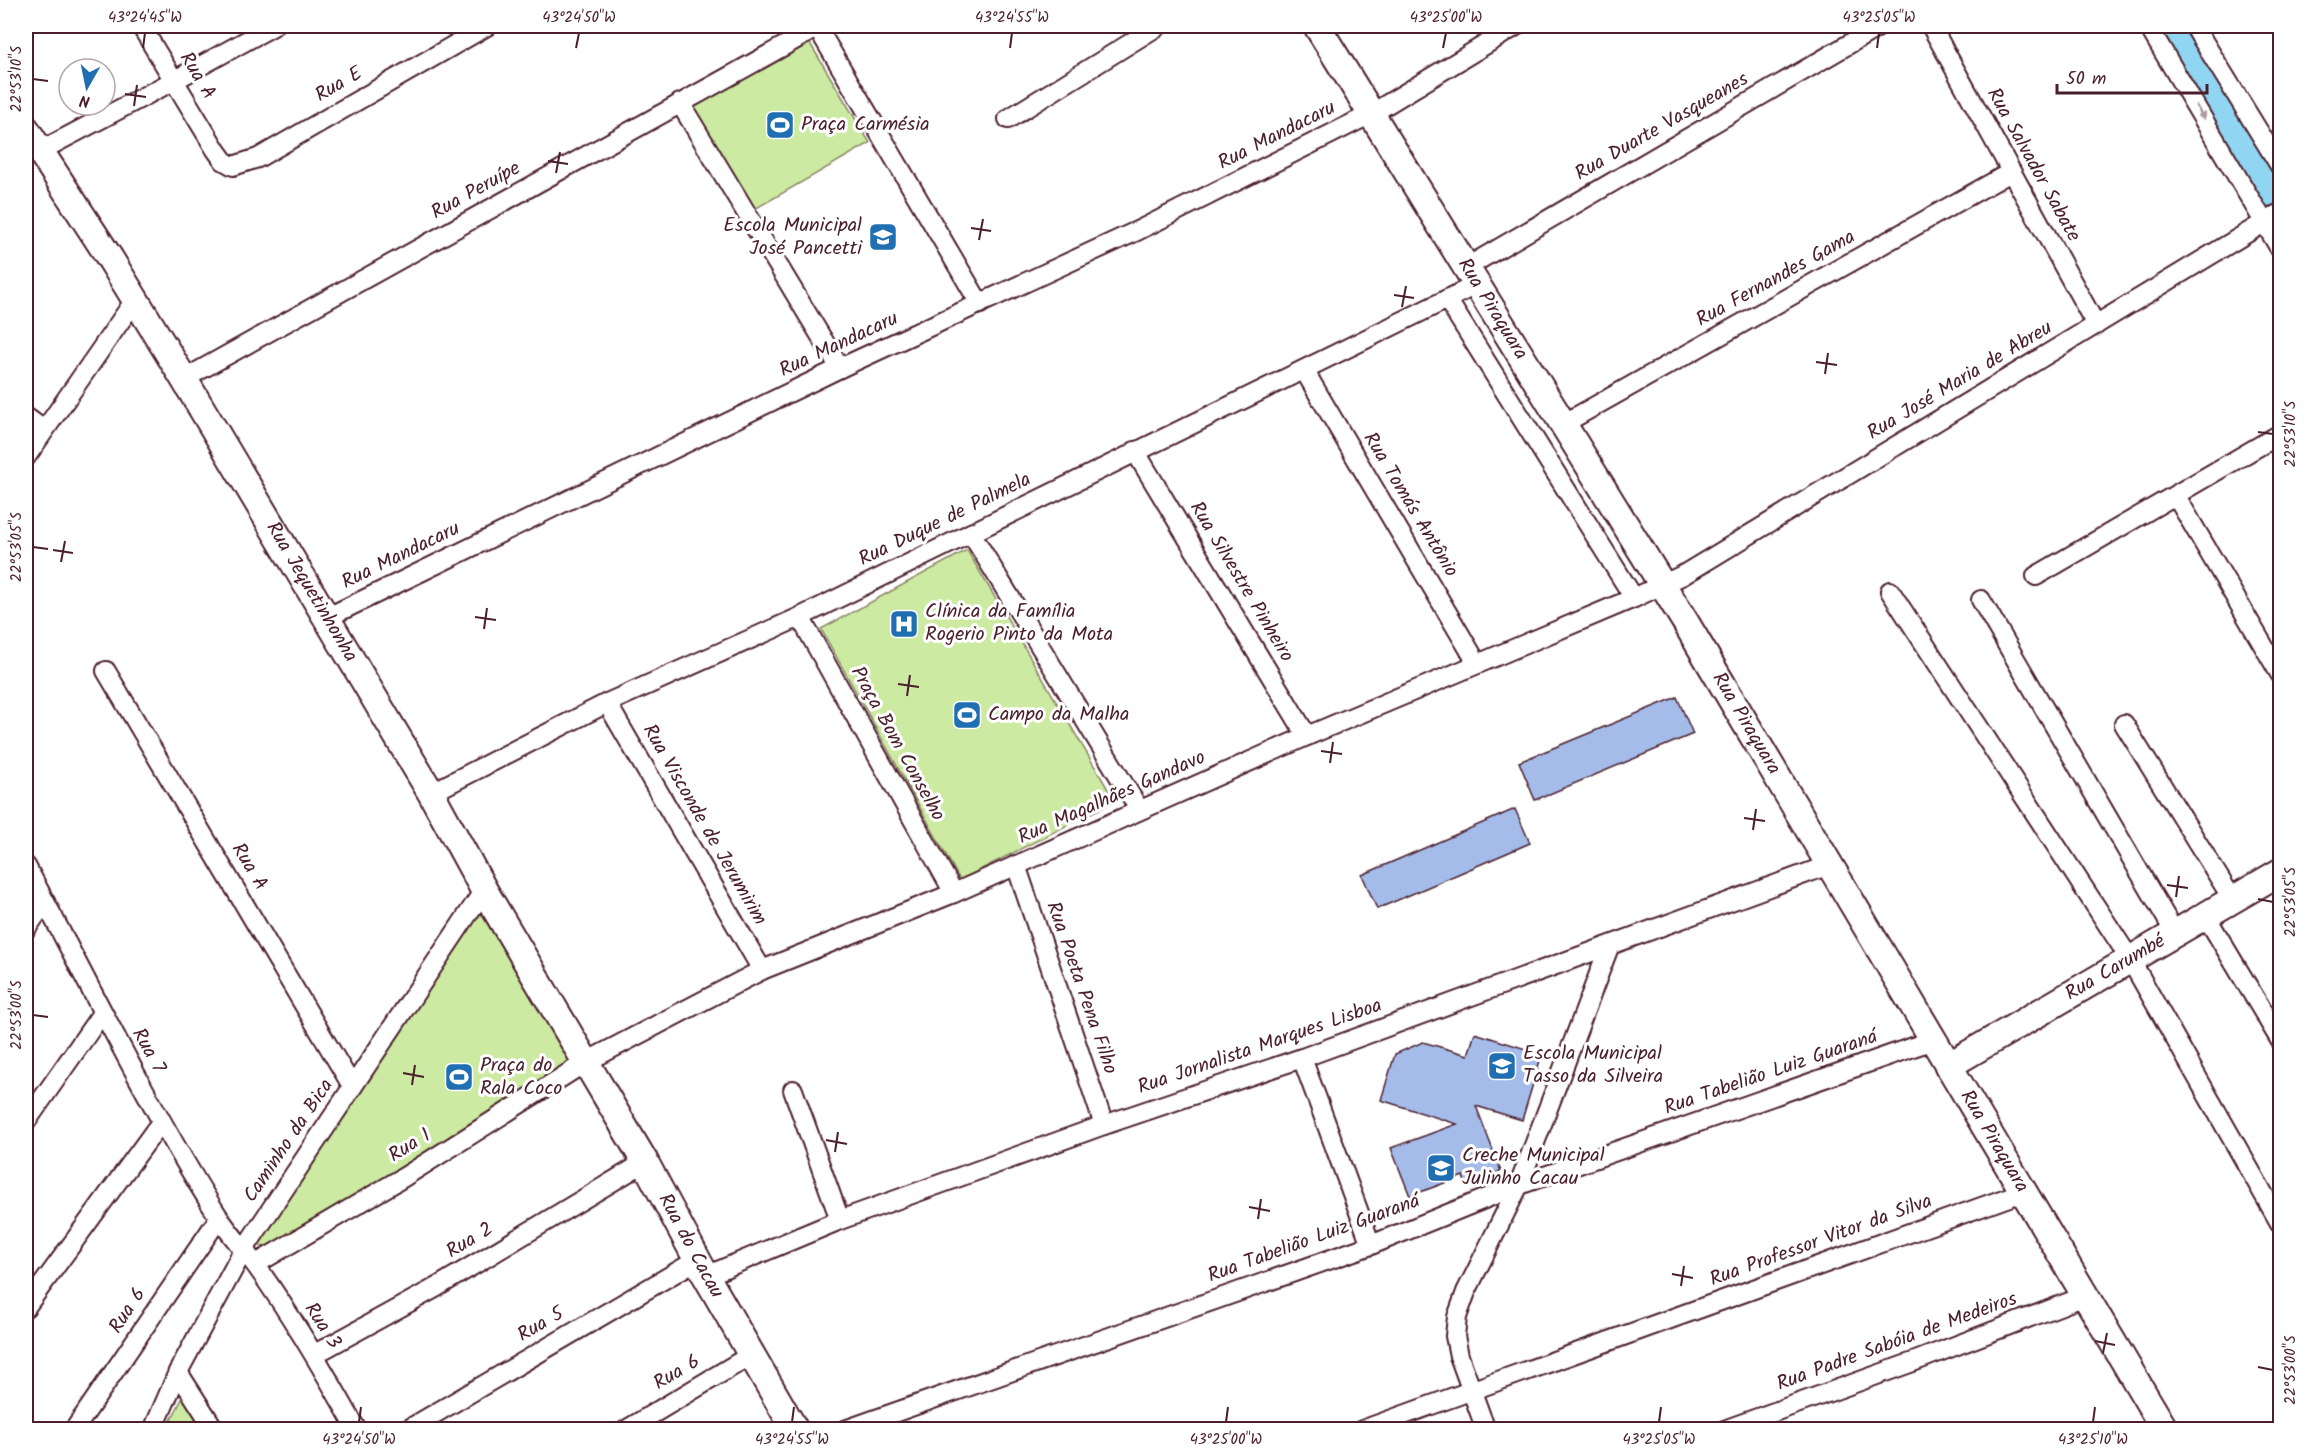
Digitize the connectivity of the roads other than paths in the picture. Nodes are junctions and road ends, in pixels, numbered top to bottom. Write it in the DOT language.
graph roads {
  1 [pos="141,26"];
  2 [pos="273,26"];
  3 [pos="487,26"];
  4 [pos="818,26"];
  5 [pos="1158,26"];
  6 [pos="1317,26"];
  7 [pos="1516,26"];
  8 [pos="1880,26"];
  9 [pos="1931,26"];
  10 [pos="2148,26"];
  11 [pos="2194,26"];
  12 [pos="173,81"];
  13 [pos="680,103"];
  14 [pos="1371,114"];
  15 [pos="1008,119"];
  16 [pos="30,138"];
  17 [pos="216,150"];
  18 [pos="2280,166"];
  19 [pos="2011,172"];
  20 [pos="2273,217"];
  21 [pos="2280,249"];
  22 [pos="1472,275"];
  23 [pos="1447,299"];
  24 [pos="135,300"];
  25 [pos="980,304"];
  26 [pos="2096,325"];
  27 [pos="840,368"];
  28 [pos="1304,370"];
  29 [pos="184,379"];
  30 [pos="26,417"];
  31 [pos="1563,424"];
  32 [pos="44,430"];
  33 [pos="2280,434"];
  34 [pos="1135,452"];
  35 [pos="26,457"];
  36 [pos="2176,496"];
  37 [pos="971,533"];
  38 [pos="2036,576"];
  39 [pos="1662,585"];
  40 [pos="1890,591"];
  41 [pos="1634,598"];
  42 [pos="1981,600"];
  43 [pos="800,617"];
  44 [pos="326,618"];
  45 [pos="1477,663"];
  46 [pos="106,671"];
  47 [pos="2280,674"];
  48 [pos="607,703"];
  49 [pos="2124,724"];
  50 [pos="1307,736"];
  51 [pos="431,793"];
  52 [pos="1139,809"];
  53 [pos="1016,865"];
  54 [pos="1830,865"];
  55 [pos="26,866"];
  56 [pos="2280,872"];
  57 [pos="484,890"];
  58 [pos="954,893"];
  59 [pos="2233,900"];
  60 [pos="45,902"];
  61 [pos="2206,916"];
  62 [pos="26,929"];
  63 [pos="2175,933"];
  64 [pos="1609,947"];
  65 [pos="2130,959"];
  66 [pos="762,970"];
  67 [pos="102,1013"];
  68 [pos="1933,1040"];
  69 [pos="2280,1040"];
  70 [pos="1302,1058"];
  71 [pos="586,1062"];
  72 [pos="1948,1066"];
  73 [pos="352,1086"];
  74 [pos="793,1090"];
  75 [pos="26,1122"];
  76 [pos="162,1122"];
  77 [pos="1104,1125"];
  78 [pos="645,1162"];
  79 [pos="1519,1185"];
  80 [pos="2023,1192"];
  81 [pos="219,1218"];
  82 [pos="840,1220"];
  83 [pos="2280,1222"];
  84 [pos="1371,1245"];
  85 [pos="243,1251"];
  86 [pos="256,1264"];
  87 [pos="702,1268"];
  88 [pos="2085,1296"];
  89 [pos="26,1307"];
  90 [pos="315,1354"];
  91 [pos="751,1355"];
  92 [pos="178,1372"];
  93 [pos="1472,1391"];
  94 [pos="74,1430"];
  95 [pos="153,1430"];
  96 [pos="215,1430"];
  97 [pos="357,1430"];
  98 [pos="407,1430"];
  99 [pos="626,1430"];
  100 [pos="795,1430"];
  101 [pos="845,1430"];
  102 [pos="1362,1430"];
  103 [pos="1486,1430"];
  104 [pos="1724,1430"];
  105 [pos="2165,1430"];
  1 -- 12 [label="street, Rua A"];
  2 -- 12 [label="street"];
  3 -- 17 [label="street, Rua E"];
  4 -- 13 [label="street, Rua Peruípe"];
  4 -- 25 [label="street"];
  5 -- 15 [label="street"];
  6 -- 14 [label="street, Rua Piraquara"];
  7 -- 14 [label="street, Rua Mandacaru"];
  8 -- 22 [label="street, Rua Duarte Vasqueanes"];
  9 -- 19 [label="street, Rua Salvador Sabate"];
  10 -- 20 [label="street, one-way"];
  11 -- 18 [label="street"];
  12 -- 16 [label="street"];
  12 -- 17 [label="street, Rua A"];
  13 -- 27 [label="street"];
  13 -- 29 [label="street, Rua Peruípe"];
  14 -- 22 [label="street, Rua Piraquara"];
  14 -- 25 [label="street, Rua Mandacaru"];
  16 -- 24 [label="street, Rua Jequetinhonha"];
  19 -- 26 [label="street, Rua Salvador Sabate"];
  19 -- 31 [label="street, Rua Fernandes Gama"];
  20 -- 21 [label="street"];
  20 -- 26 [label="street, Rua José Maria de Abreu"];
  22 -- 23 [label="street, Rua Duque de Palmela"];
  22 -- 31 [label="street, Rua Piraquara"];
  23 -- 28 [label="street, Rua Duque de Palmela"];
  23 -- 41 [label="street"];
  24 -- 29 [label="street, Rua Jequetinhonha"];
  24 -- 32 [label="street"];
  25 -- 27 [label="street, Rua Mandacaru"];
  26 -- 39 [label="street, Rua José Maria de Abreu"];
  27 -- 44 [label="street, Rua Mandacaru"];
  28 -- 34 [label="street, Rua Duque de Palmela"];
  28 -- 45 [label="street, Rua Tomás Antônio"];
  29 -- 44 [label="street, Rua Jequetinhonha"];
  30 -- 32 [label="street"];
  31 -- 39 [label="street, Rua Piraquara"];
  32 -- 35 [label="street"];
  33 -- 36 [label="street"];
  34 -- 37 [label="street, Rua Duque de Palmela"];
  34 -- 50 [label="street, Rua Silvestre Pinheiro"];
  36 -- 38 [label="street"];
  36 -- 47 [label="street"];
  37 -- 43 [label="street, Rua Duque de Palmela"];
  37 -- 52 [label="street"];
  39 -- 41 [label="street, Rua Magalhães Gandavo"];
  39 -- 54 [label="street, Rua Piraquara"];
  40 -- 65 [label="street"];
  41 -- 45 [label="street, Rua Magalhães Gandavo"];
  42 -- 63 [label="street"];
  43 -- 48 [label="street, Rua Duque de Palmela"];
  43 -- 58 [label="street, Praça Bom Conselho"];
  44 -- 51 [label="street, Rua Jequetinhonha"];
  45 -- 50 [label="street, Rua Magalhães Gandavo"];
  46 -- 73 [label="street, Rua A"];
  48 -- 51 [label="street, Rua Duque de Palmela"];
  48 -- 66 [label="street, Rua Visconde de Jerumirim"];
  49 -- 59 [label="street"];
  50 -- 52 [label="street, Rua Magalhães Gandavo"];
  51 -- 57 [label="street, Rua Jequetinhonha"];
  52 -- 53 [label="street, Rua Magalhães Gandavo"];
  53 -- 58 [label="street, Rua Magalhães Gandavo"];
  53 -- 77 [label="street, Rua Poeta Pena Filho"];
  54 -- 64 [label="street, Rua Jornalista Marques Lisboa"];
  54 -- 68 [label="street, Rua Piraquara"];
  55 -- 60 [label="street, Rua 7"];
  56 -- 59 [label="street, Rua Carumbé"];
  57 -- 71 [label="street, Rua Jequetinhonha"];
  57 -- 73 [label="street, Caminho da Bica"];
  58 -- 66 [label="street, Rua Magalhães Gandavo"];
  59 -- 61 [label="street, Rua Carumbé"];
  60 -- 62 [label="street"];
  60 -- 67 [label="street, Rua 7"];
  61 -- 63 [label="street, Rua Carumbé"];
  61 -- 69 [label="street"];
  63 -- 65 [label="street, Rua Carumbé"];
  64 -- 70 [label="street, Rua Jornalista Marques Lisboa"];
  64 -- 79 [label="street"];
  65 -- 72 [label="street, Rua Carumbé"];
  65 -- 83 [label="street"];
  66 -- 71 [label="street, Rua Magalhães Gandavo"];
  67 -- 75 [label="street"];
  67 -- 76 [label="street, Rua 7"];
  68 -- 72 [label="street, Rua Piraquara"];
  68 -- 79 [label="street, Rua Tabelião Luiz Guaraná"];
  70 -- 77 [label="street, Rua Jornalista Marques Lisboa"];
  70 -- 84 [label="street"];
  71 -- 78 [label="street, Rua do Cacau"];
  71 -- 86 [label="street, Rua 1"];
  72 -- 80 [label="street, Rua Piraquara"];
  73 -- 85 [label="street, Caminho da Bica"];
  74 -- 82 [label="street"];
  76 -- 81 [label="street, Rua 7"];
  76 -- 89 [label="street"];
  77 -- 82 [label="street, Rua Jornalista Marques Lisboa"];
  78 -- 87 [label="street, Rua do Cacau"];
  78 -- 90 [label="street, Rua 2"];
  79 -- 84 [label="street, Rua Tabelião Luiz Guaraná"];
  79 -- 93 [label="street"];
  80 -- 88 [label="street, Rua Piraquara"];
  80 -- 93 [label="street, Rua Professor Vitor da Silva"];
  81 -- 85 [label="street, Rua 7"];
  81 -- 94 [label="street, Rua 6"];
  82 -- 87 [label="street, Rua Jornalista Marques Lisboa"];
  84 -- 101 [label="street, Rua Tabelião Luiz Guaraná"];
  85 -- 86 [label="street, Rua 3"];
  85 -- 92 [label="street, Caminho da Bica"];
  86 -- 90 [label="street, Rua 3"];
  87 -- 91 [label="street, Rua do Cacau"];
  87 -- 98 [label="street, Rua 5"];
  88 -- 104 [label="street, Rua Padre Sabóia de Medeiros"];
  88 -- 105 [label="street, Rua Piraquara"];
  90 -- 97 [label="street, Rua 3"];
  91 -- 99 [label="street, Rua 6"];
  91 -- 100 [label="street, Rua do Cacau"];
  92 -- 95 [label="street, Caminho da Bica"];
  92 -- 96 [label="street"];
  93 -- 102 [label="street, Rua Professor Vitor da Silva"];
  93 -- 103 [label="street"];
}
